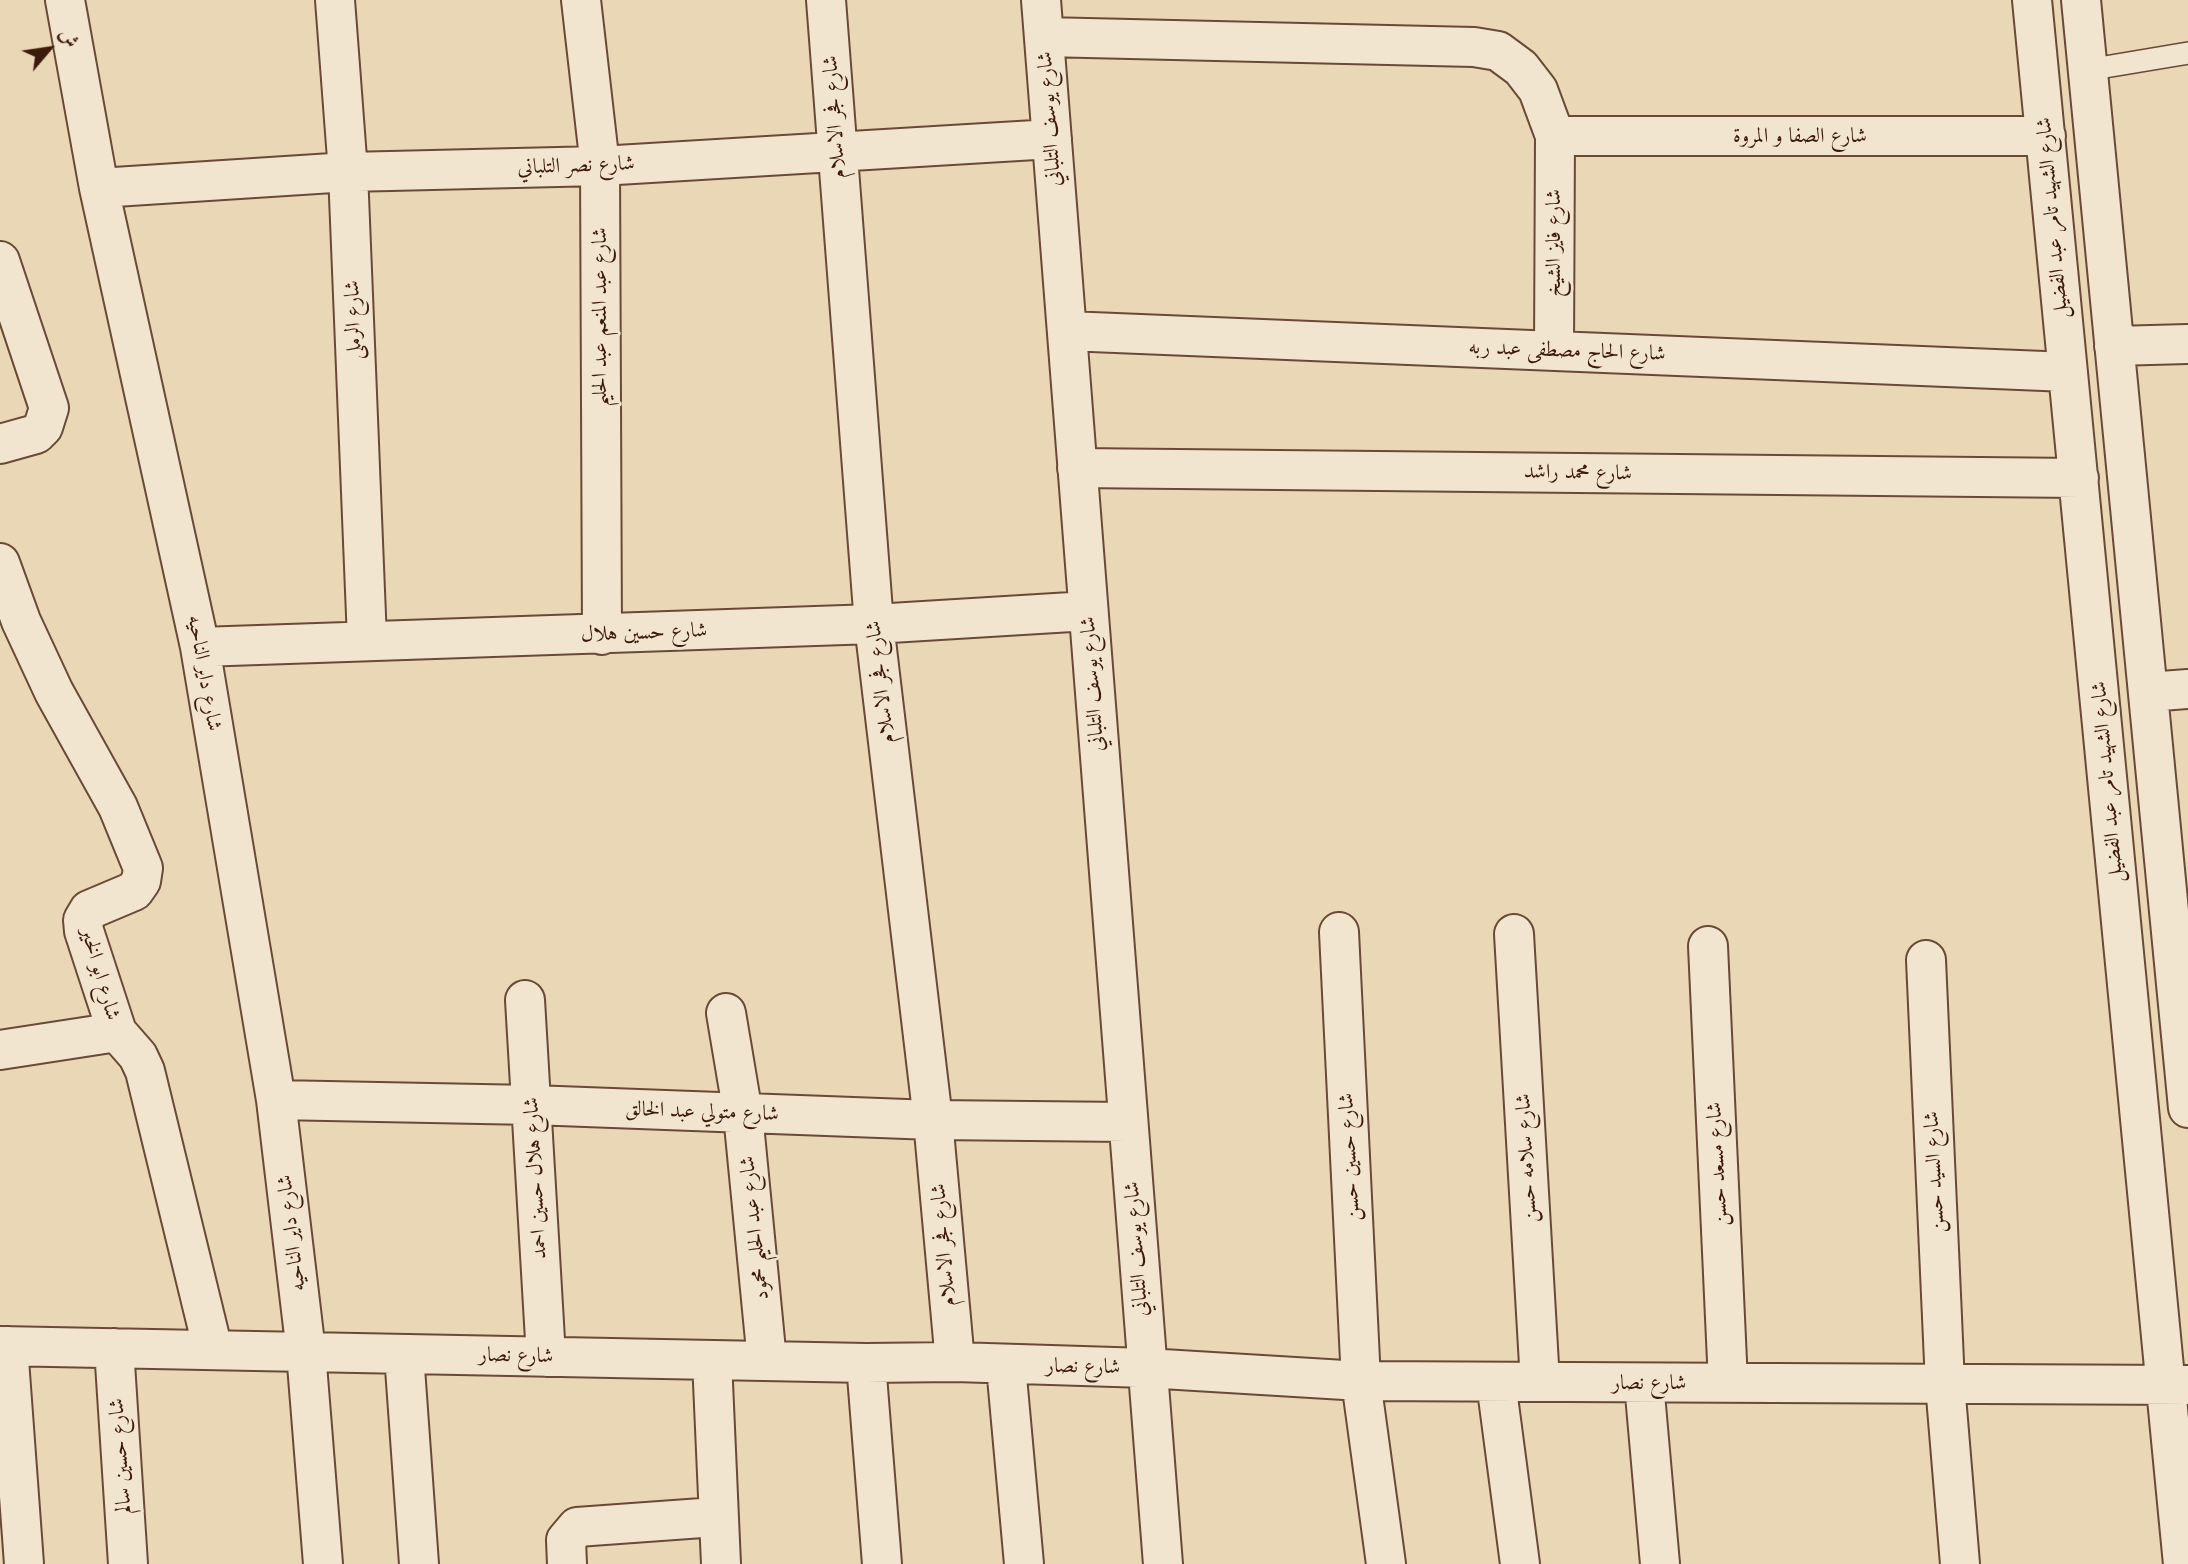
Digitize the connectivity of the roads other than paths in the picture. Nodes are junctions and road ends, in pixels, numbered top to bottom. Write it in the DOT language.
graph roads {
  1 [pos="65,0"];
  2 [pos="335,0"];
  3 [pos="581,0"];
  4 [pos="826,0"];
  5 [pos="1041,0"];
  6 [pos="2032,0"];
  7 [pos="2081,0"];
  8 [pos="1044,37"];
  9 [pos="2188,53"];
  10 [pos="2087,70"];
  11 [pos="1555,136"];
  12 [pos="2046,136"];
  13 [pos="1052,139"];
  14 [pos="838,151"];
  15 [pos="600,166"];
  16 [pos="348,172"];
  17 [pos="99,188"];
  18 [pos="0,261"];
  19 [pos="1067,331"];
  20 [pos="2188,344"];
  21 [pos="2114,346"];
  22 [pos="1554,351"];
  23 [pos="2068,372"];
  24 [pos="0,444"];
  25 [pos="1077,468"];
  26 [pos="2079,478"];
  27 [pos="0,563"];
  28 [pos="1088,611"];
  29 [pos="874,624"];
  30 [pos="602,635"];
  31 [pos="367,640"];
  32 [pos="200,647"];
  33 [pos="2188,689"];
  34 [pos="2147,692"];
  35 [pos="1339,932"];
  36 [pos="1514,934"];
  37 [pos="1708,946"];
  38 [pos="1926,960"];
  39 [pos="525,1000"];
  40 [pos="726,1013"];
  41 [pos="117,1032"];
  42 [pos="0,1050"];
  43 [pos="2187,1087"];
  44 [pos="276,1100"];
  45 [pos="532,1105"];
  46 [pos="744,1114"];
  47 [pos="933,1120"];
  48 [pos="1127,1122"];
  49 [pos="4,1346"];
  50 [pos="114,1348"];
  51 [pos="213,1350"];
  52 [pos="306,1352"];
  53 [pos="404,1354"];
  54 [pos="546,1357"];
  55 [pos="712,1360"];
  56 [pos="767,1361"];
  57 [pos="955,1362"];
  58 [pos="866,1363"];
  59 [pos="1006,1366"];
  60 [pos="1146,1368"];
  61 [pos="1361,1381"];
  62 [pos="1496,1382"];
  63 [pos="1540,1382"];
  64 [pos="1644,1383"];
  65 [pos="1728,1383"];
  66 [pos="1945,1384"];
  67 [pos="2177,1385"];
  68 [pos="716,1517"];
  69 [pos="2183,1520"];
  70 [pos="24,1564"];
  71 [pos="128,1564"];
  72 [pos="323,1564"];
  73 [pos="418,1564"];
  74 [pos="567,1564"];
  75 [pos="721,1564"];
  76 [pos="882,1564"];
  77 [pos="1024,1564"];
  78 [pos="1163,1564"];
  79 [pos="1386,1564"];
  80 [pos="1520,1564"];
  81 [pos="1660,1564"];
  82 [pos="1960,1564"];
  83 [pos="2183,1564"];
  1 -- 17 [label="street, شارع داير الناحيه"];
  2 -- 16 [label="street, شارع الرملى"];
  3 -- 15 [label="street, شارع عبد المنعم عبد الحليم"];
  4 -- 14 [label="street, شارع فجر الاسلام"];
  5 -- 8 [label="street, شارع يوسف التلباني"];
  6 -- 12 [label="street, شارع الشهيد تامر عبد الفضيل"];
  7 -- 10 [label="street"];
  8 -- 11 [label="street"];
  8 -- 13 [label="street, شارع يوسف التلباني"];
  9 -- 10 [label="lane"];
  10 -- 21 [label="street"];
  11 -- 12 [label="street, شارع الصفا و المروة"];
  11 -- 22 [label="street, شارع فايز الشيخ"];
  12 -- 23 [label="street, شارع الشهيد تامر عبد الفضيل"];
  13 -- 14 [label="street, شارع نصر التلباني"];
  13 -- 19 [label="street, شارع يوسف التلباني"];
  14 -- 15 [label="street, شارع نصر التلباني"];
  14 -- 29 [label="street, شارع فجر الاسلام"];
  15 -- 16 [label="street, شارع نصر التلباني"];
  15 -- 30 [label="street, شارع عبد المنعم عبد الحليم"];
  16 -- 17 [label="street, شارع نصر التلباني"];
  16 -- 31 [label="street, شارع الرملى"];
  17 -- 32 [label="street, شارع داير الناحيه"];
  18 -- 24 [label="street"];
  19 -- 22 [label="street, شارع الحاج مصطفى عبد ربه"];
  19 -- 25 [label="street, شارع يوسف التلباني"];
  20 -- 21 [label="street"];
  21 -- 34 [label="street"];
  22 -- 23 [label="street, شارع الحاج مصطفى عبد ربه"];
  23 -- 26 [label="street, شارع الشهيد تامر عبد الفضيل"];
  25 -- 26 [label="street, شارع محمد راشد"];
  25 -- 28 [label="street, شارع يوسف التلباني"];
  26 -- 67 [label="street, شارع الشهيد تامر عبد الفضيل"];
  27 -- 41 [label="street, شارع ابو الخير"];
  28 -- 29 [label="street, شارع حسين هلال"];
  28 -- 48 [label="street, شارع يوسف التلباني"];
  29 -- 30 [label="street, شارع حسين هلال"];
  29 -- 47 [label="street, شارع فجر الاسلام"];
  30 -- 31 [label="street, شارع حسين هلال"];
  31 -- 32 [label="street, شارع حسين هلال"];
  32 -- 44 [label="street, شارع داير الناحيه"];
  33 -- 34 [label="street"];
  34 -- 43 [label="street"];
  35 -- 61 [label="street, شارع حسين حسن"];
  36 -- 63 [label="street, شارع سلامه حسن"];
  37 -- 65 [label="street, شارع مسعد حسن"];
  38 -- 66 [label="street, شارع السيد حسن"];
  39 -- 45 [label="street, شارع هلال حسين احمد"];
  40 -- 46 [label="street, شارع عبد الحليم محمود"];
  41 -- 42 [label="street"];
  41 -- 51 [label="street, شارع ابو الخير"];
  44 -- 45 [label="street, شارع متولي عبد الخالق"];
  44 -- 52 [label="street, شارع داير الناحيه"];
  45 -- 46 [label="street, شارع متولي عبد الخالق"];
  45 -- 54 [label="street, شارع هلال حسين احمد"];
  46 -- 47 [label="street, شارع متولي عبد الخالق"];
  46 -- 56 [label="street, شارع عبد الحليم محمود"];
  47 -- 48 [label="street, شارع متولي عبد الخالق"];
  47 -- 57 [label="street, شارع فجر الاسلام"];
  48 -- 60 [label="street, شارع يوسف التلباني"];
  49 -- 50 [label="street, شارع نصار"];
  49 -- 70 [label="street"];
  50 -- 51 [label="street, شارع نصار"];
  50 -- 71 [label="street, شارع حسين سالم"];
  51 -- 52 [label="street, شارع نصار"];
  52 -- 53 [label="street, شارع نصار"];
  52 -- 72 [label="street, شارع داير الناحيه"];
  53 -- 54 [label="street, شارع نصار"];
  53 -- 73 [label="street"];
  54 -- 55 [label="street, شارع نصار"];
  55 -- 56 [label="street, شارع نصار"];
  55 -- 68 [label="street"];
  56 -- 58 [label="street, شارع نصار"];
  57 -- 58 [label="street, شارع نصار"];
  57 -- 59 [label="street, شارع نصار"];
  58 -- 76 [label="street"];
  59 -- 60 [label="street, شارع نصار"];
  59 -- 77 [label="street"];
  60 -- 61 [label="street, شارع نصار"];
  60 -- 78 [label="street, شارع يوسف التلباني"];
  61 -- 62 [label="street, شارع نصار"];
  61 -- 79 [label="street, شارع حسين حسن"];
  62 -- 63 [label="street, شارع نصار"];
  62 -- 80 [label="street"];
  63 -- 64 [label="street, شارع نصار"];
  64 -- 65 [label="street, شارع نصار"];
  64 -- 81 [label="street"];
  65 -- 66 [label="street, شارع نصار"];
  66 -- 67 [label="street, شارع نصار"];
  66 -- 82 [label="street, شارع السيد حسن"];
  67 -- 69 [label="street, شارع الشهيد تامر عبد الفضيل"];
  68 -- 74 [label="street"];
  68 -- 75 [label="street"];
  69 -- 83 [label="street, شارع الشهيد تامر عبد الفضيل"];
}
